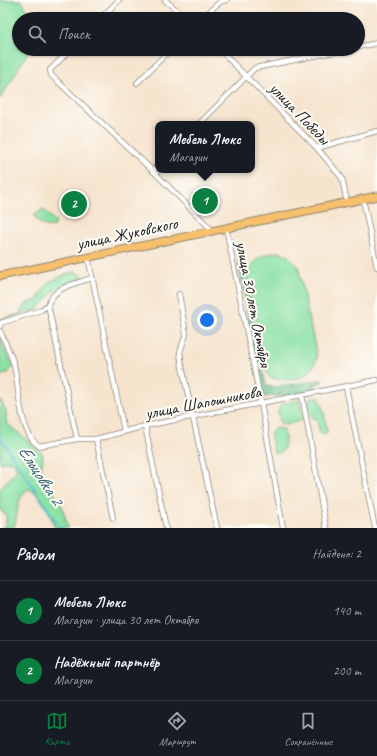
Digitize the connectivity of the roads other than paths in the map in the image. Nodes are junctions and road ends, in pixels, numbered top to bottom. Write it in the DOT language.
graph roads {
  1 [pos="118,0"];
  2 [pos="165,0"];
  3 [pos="227,0"];
  4 [pos="107,12"];
  5 [pos="179,12"];
  6 [pos="208,12"];
  7 [pos="377,43"];
  8 [pos="365,46"];
  9 [pos="64,56"];
  10 [pos="164,56"];
  11 [pos="226,56"];
  12 [pos="314,56"];
  13 [pos="247,76"];
  14 [pos="137,83"];
  15 [pos="202,121"];
  16 [pos="377,131"];
  17 [pos="317,148"];
  18 [pos="155,169"];
  19 [pos="153,171"];
  20 [pos="377,196"];
  21 [pos="363,199"];
  22 [pos="347,203"];
  23 [pos="226,228"];
  24 [pos="212,230"];
  25 [pos="88,257"];
  26 [pos="377,267"];
  27 [pos="0,276"];
  28 [pos="92,278"];
  29 [pos="179,294"];
  30 [pos="48,306"];
  31 [pos="0,326"];
  32 [pos="0,331"];
  33 [pos="377,380"];
  34 [pos="346,387"];
  35 [pos="302,395"];
  36 [pos="261,403"];
  37 [pos="194,416"];
  38 [pos="145,426"];
  39 [pos="124,431"];
  40 [pos="77,439"];
  41 [pos="96,439"];
  42 [pos="113,518"];
  43 [pos="166,528"];
  44 [pos="217,528"];
  45 [pos="283,528"];
  46 [pos="326,528"];
  47 [pos="375,528"];
  1 -- 4 [label="street"];
  2 -- 5 [label="street"];
  3 -- 6 [label="street"];
  7 -- 8 [label="street"];
  9 -- 19 [label="street, улица 30 лет Октября"];
  10 -- 14 [label="street"];
  11 -- 13 [label="street, улица Победы"];
  12 -- 13 [label="street"];
  13 -- 15 [label="street"];
  13 -- 17 [label="street, улица Победы"];
  16 -- 17 [label="street"];
  17 -- 22 [label="street, улица Победы"];
  18 -- 19 [label="street"];
  19 -- 24 [label="street, улица 30 лет Октября"];
  20 -- 21 [label="main road, улица Жуковского"];
  21 -- 22 [label="main road, улица Жуковского"];
  21 -- 26 [label="street"];
  22 -- 23 [label="main road, улица Жуковского"];
  23 -- 24 [label="main road, улица Жуковского"];
  23 -- 36 [label="street, улица 30 лет Октября"];
  24 -- 25 [label="main road, улица Жуковского"];
  25 -- 27 [label="main road, улица Жуковского"];
  25 -- 28 [label="street"];
  28 -- 30 [label="street"];
  28 -- 39 [label="street"];
  29 -- 37 [label="street"];
  30 -- 31 [label="street"];
  30 -- 40 [label="street"];
  32 -- 40 [label="street, улица Шапошникова"];
  33 -- 34 [label="street, улица Шапошникова"];
  34 -- 35 [label="street, улица Шапошникова"];
  34 -- 47 [label="street"];
  35 -- 36 [label="street, улица Шапошникова"];
  35 -- 46 [label="street"];
  36 -- 37 [label="street, улица Шапошникова"];
  36 -- 45 [label="street, улица 30 лет Октября"];
  37 -- 38 [label="street, улица Шапошникова"];
  37 -- 44 [label="street"];
  38 -- 39 [label="street, улица Шапошникова"];
  38 -- 43 [label="street"];
  39 -- 41 [label="street, улица Шапошникова"];
  40 -- 41 [label="street, улица Шапошникова"];
  41 -- 42 [label="street"];
}
